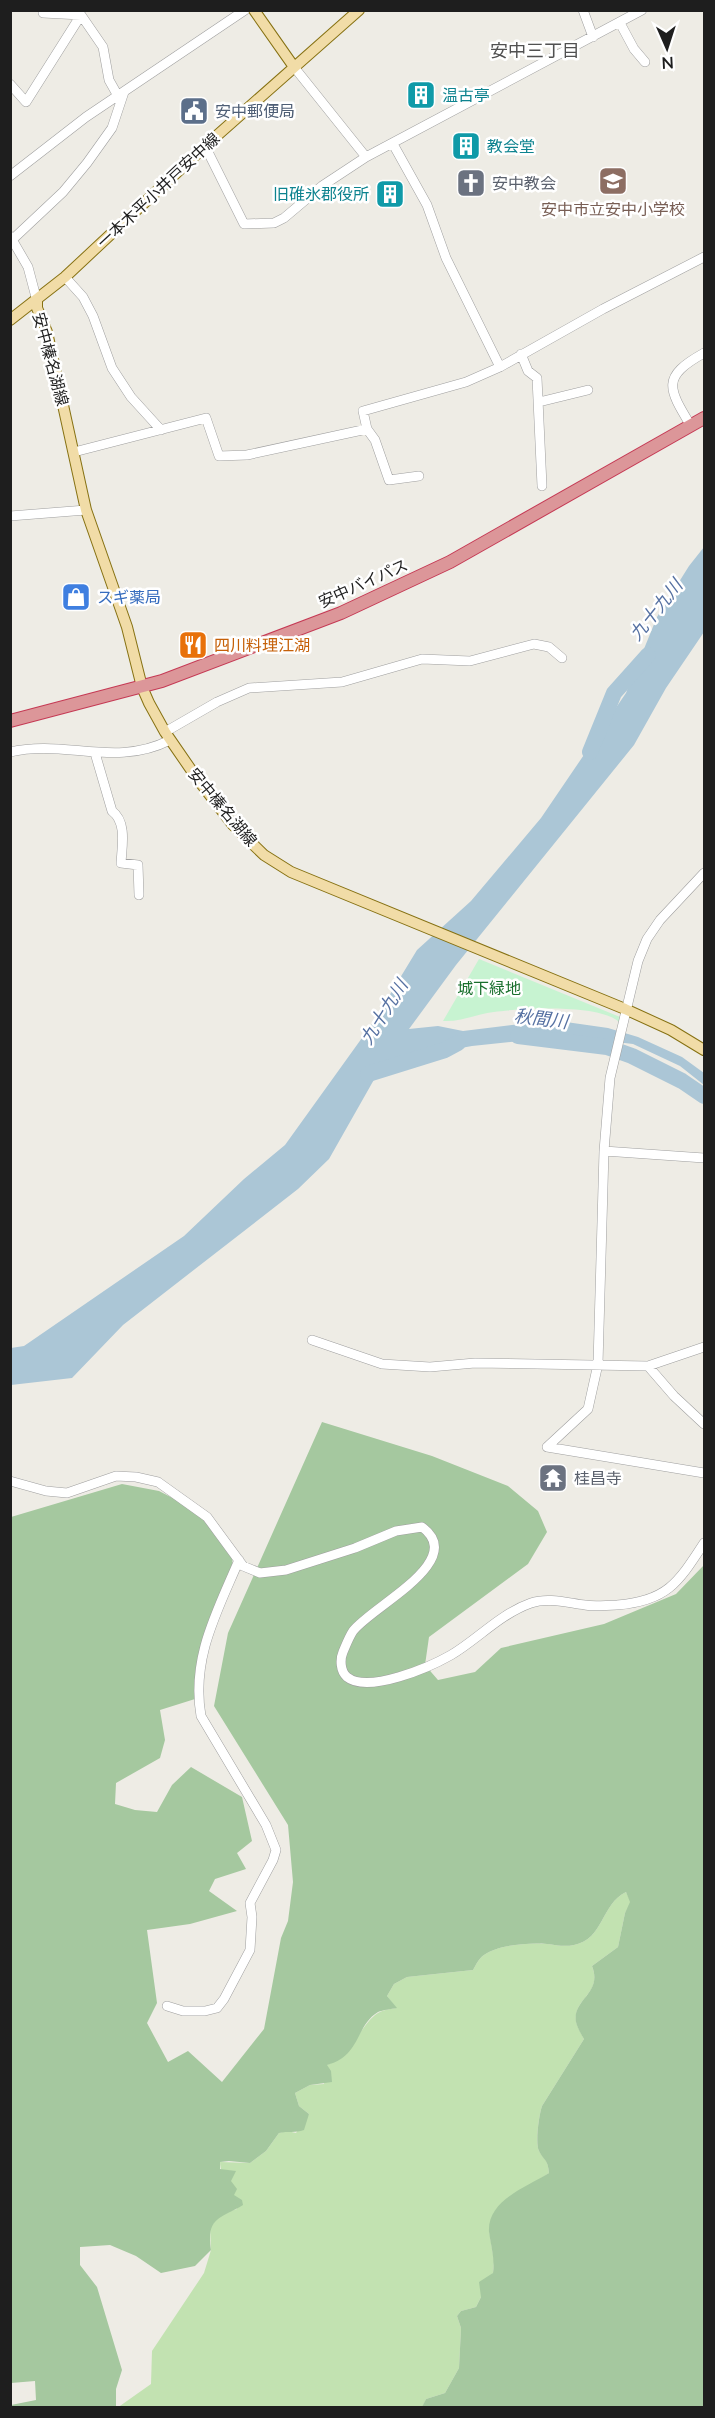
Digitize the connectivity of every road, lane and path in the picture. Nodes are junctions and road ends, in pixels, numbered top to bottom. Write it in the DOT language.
graph roads {
  1 [pos="245,10"];
  2 [pos="254,10"];
  3 [pos="359,10"];
  4 [pos="583,10"];
  5 [pos="642,10"];
  6 [pos="43,13"];
  7 [pos="81,15"];
  8 [pos="620,23"];
  9 [pos="593,37"];
  10 [pos="645,62"];
  11 [pos="294,68"];
  12 [pos="11,87"];
  13 [pos="121,94"];
  14 [pos="393,144"];
  15 [pos="204,147"];
  16 [pos="366,157"];
  17 [pos="10,176"];
  18 [pos="11,237"];
  19 [pos="705,257"];
  20 [pos="65,277"];
  21 [pos="37,301"];
  22 [pos="10,320"];
  23 [pos="705,353"];
  24 [pos="521,354"];
  25 [pos="500,367"];
  26 [pos="588,390"];
  27 [pos="539,402"];
  28 [pos="705,418"];
  29 [pos="691,426"];
  30 [pos="367,429"];
  31 [pos="161,430"];
  32 [pos="74,452"];
  33 [pos="419,476"];
  34 [pos="542,486"];
  35 [pos="86,510"];
  36 [pos="10,516"];
  37 [pos="562,658"];
  38 [pos="142,687"];
  39 [pos="10,721"];
  40 [pos="168,736"];
  41 [pos="10,752"];
  42 [pos="95,753"];
  43 [pos="705,873"];
  44 [pos="139,895"];
  45 [pos="625,1009"];
  46 [pos="705,1050"];
  47 [pos="604,1150"];
  48 [pos="705,1158"];
  49 [pos="312,1340"];
  50 [pos="705,1347"];
  51 [pos="598,1364"];
  52 [pos="648,1366"];
  53 [pos="705,1424"];
  54 [pos="705,1473"];
  55 [pos="10,1481"];
  56 [pos="705,1543"];
  57 [pos="239,1560"];
  58 [pos="167,2006"];
  1 -- 13 [label="street"];
  2 -- 11 [label="main road"];
  3 -- 11 [label="main road, 一本木平小井戸安中線"];
  4 -- 9 [label="street"];
  5 -- 8 [label="street"];
  6 -- 7 [label="street"];
  7 -- 12 [label="street"];
  7 -- 13 [label="street"];
  8 -- 9 [label="street"];
  8 -- 10 [label="street"];
  9 -- 14 [label="street"];
  11 -- 15 [label="main road, 一本木平小井戸安中線"];
  11 -- 16 [label="street"];
  13 -- 17 [label="street"];
  13 -- 18 [label="street"];
  14 -- 16 [label="street"];
  14 -- 25 [label="street"];
  15 -- 16 [label="street"];
  15 -- 20 [label="main road, 一本木平小井戸安中線"];
  18 -- 21 [label="street"];
  19 -- 24 [label="street"];
  20 -- 21 [label="main road, 一本木平小井戸安中線"];
  20 -- 31 [label="street"];
  21 -- 22 [label="main road, 一本木平小井戸安中線"];
  21 -- 32 [label="main road, 安中榛名湖線"];
  23 -- 29 [label="street"];
  24 -- 25 [label="street"];
  24 -- 27 [label="street"];
  25 -- 30 [label="street"];
  26 -- 27 [label="street"];
  27 -- 34 [label="street"];
  28 -- 29 [label="highway, 安中バイパス"];
  29 -- 38 [label="highway, 安中バイパス"];
  30 -- 31 [label="street"];
  30 -- 33 [label="street"];
  31 -- 32 [label="street"];
  32 -- 35 [label="main road, 安中榛名湖線"];
  35 -- 36 [label="street"];
  35 -- 38 [label="main road, 安中榛名湖線"];
  37 -- 40 [label="street"];
  38 -- 39 [label="highway, 安中バイパス"];
  38 -- 40 [label="main road, 安中榛名湖線"];
  40 -- 42 [label="street"];
  40 -- 45 [label="main road, 安中榛名湖線"];
  41 -- 42 [label="street"];
  42 -- 44 [label="street"];
  43 -- 45 [label="street"];
  45 -- 46 [label="main road, 安中榛名湖線"];
  45 -- 47 [label="street"];
  47 -- 48 [label="street"];
  47 -- 51 [label="street"];
  49 -- 51 [label="street"];
  50 -- 52 [label="street"];
  51 -- 52 [label="street"];
  51 -- 54 [label="street"];
  52 -- 53 [label="street"];
  55 -- 57 [label="street"];
  56 -- 57 [label="street"];
  57 -- 58 [label="street"];
}
